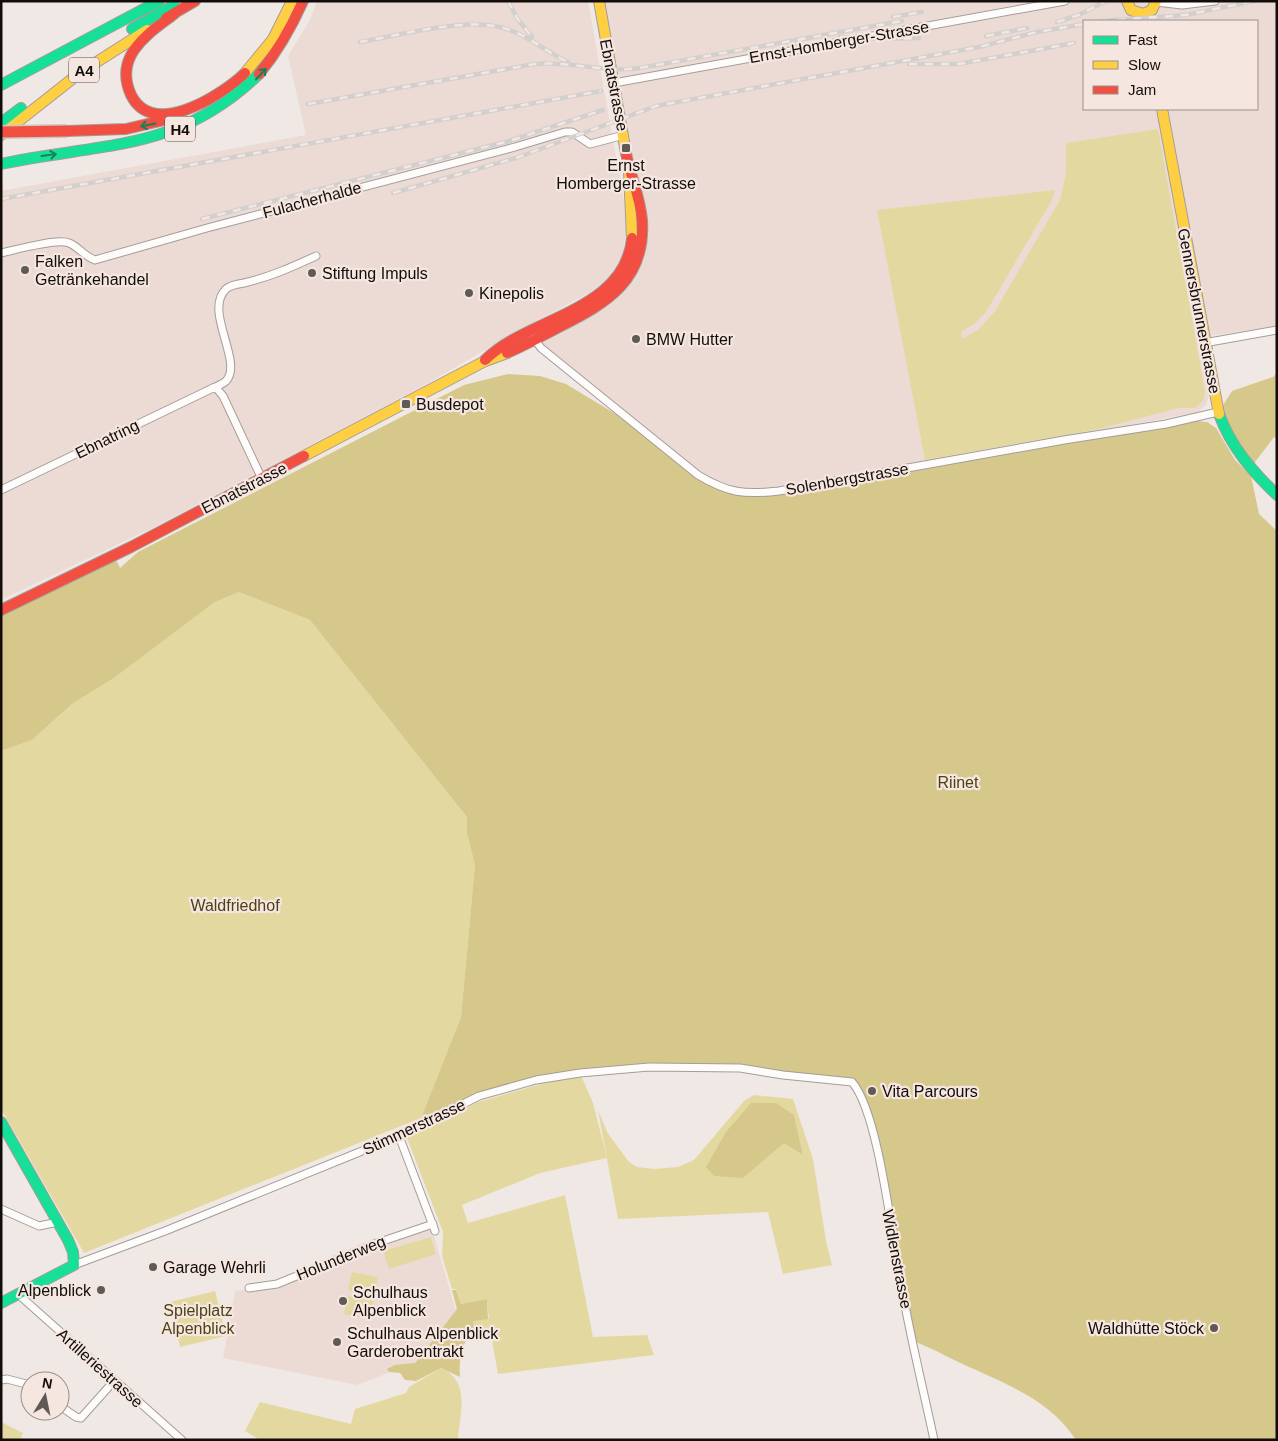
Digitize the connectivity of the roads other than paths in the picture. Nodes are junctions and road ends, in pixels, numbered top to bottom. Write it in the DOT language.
graph roads {
  1 [pos="159,1"];
  2 [pos="180,1"];
  3 [pos="195,1"];
  4 [pos="292,1"];
  5 [pos="303,1"];
  6 [pos="599,1"];
  7 [pos="1065,1"];
  8 [pos="1127,1"];
  9 [pos="1215,1"];
  10 [pos="1156,2"];
  11 [pos="174,14"];
  12 [pos="1144,18"];
  13 [pos="614,83"];
  14 [pos="1,85"];
  15 [pos="194,108"];
  16 [pos="1162,110"];
  17 [pos="1,123"];
  18 [pos="1,133"];
  19 [pos="624,134"];
  20 [pos="1,164"];
  21 [pos="1,253"];
  22 [pos="316,256"];
  23 [pos="1277,330"];
  24 [pos="532,336"];
  25 [pos="1204,343"];
  26 [pos="213,388"];
  27 [pos="1218,412"];
  28 [pos="262,479"];
  29 [pos="1,490"];
  30 [pos="1277,495"];
  31 [pos="1,610"];
  32 [pos="852,1082"];
  33 [pos="1,1122"];
  34 [pos="399,1136"];
  35 [pos="1,1209"];
  36 [pos="58,1222"];
  37 [pos="74,1265"];
  38 [pos="249,1288"];
  39 [pos="19,1295"];
  40 [pos="1,1303"];
  41 [pos="1,1380"];
  42 [pos="114,1381"];
  43 [pos="20,1382"];
  44 [pos="70,1413"];
  45 [pos="182,1440"];
  46 [pos="934,1440"];
  1 -- 14 [label="main road"];
  2 -- 17 [label="main road, A4"];
  3 -- 11 [label="main road, A4"];
  4 -- 15 [label="main road, H4"];
  20 -- 5 [label="main road, H4, one-way"];
  6 -- 13 [label="main road, Ebnatstrasse"];
  7 -- 13 [label="street, Ernst-Homberger-Strasse"];
  8 -- 12 [label="main road"];
  9 -- 10 [label="street"];
  10 -- 12 [label="main road"];
  11 -- 15 [label="main road, H4"];
  11 -- 18 [label="main road, A4"];
  13 -- 19 [label="main road, Ebnatstrasse"];
  15 -- 18 [label="main road, H4, one-way, bridge"];
  16 -- 25 [label="main road, Gennersbrunnerstrasse"];
  19 -- 21 [label="street, Fulacherhalde"];
  19 -- 24 [label="main road, Ebnatstrasse"];
  22 -- 26 [label="street, Ebnatring"];
  23 -- 25 [label="street"];
  24 -- 27 [label="street, Solenbergstrasse"];
  24 -- 28 [label="main road, Ebnatstrasse"];
  25 -- 27 [label="main road, Gennersbrunnerstrasse"];
  26 -- 28 [label="street"];
  26 -- 29 [label="street, Ebnatring"];
  27 -- 30 [label="main road, Gennersbrunnerstrasse"];
  28 -- 31 [label="main road, Ebnatstrasse"];
  32 -- 34 [label="street, Stimmerstrasse"];
  32 -- 46 [label="street, Widlenstrasse"];
  33 -- 36 [label="main road"];
  34 -- 37 [label="street, Stimmerstrasse"];
  34 -- 38 [label="street, Holunderweg"];
  35 -- 36 [label="street"];
  36 -- 37 [label="main road"];
  37 -- 39 [label="main road, Stimmerstrasse"];
  39 -- 40 [label="main road, Stimmerstrasse"];
  39 -- 42 [label="street, Artilleriestrasse"];
  41 -- 43 [label="street"];
  42 -- 44 [label="street"];
  42 -- 45 [label="street, Artilleriestrasse"];
}
